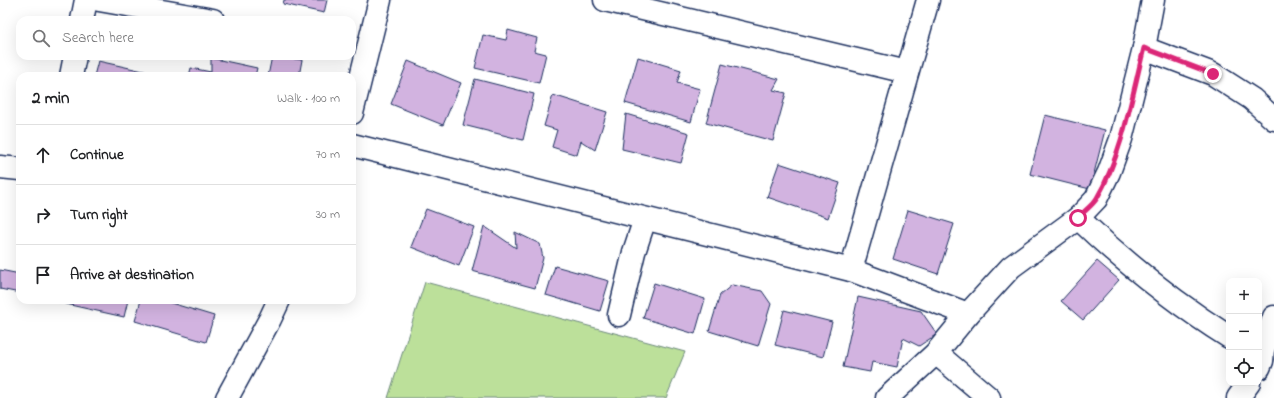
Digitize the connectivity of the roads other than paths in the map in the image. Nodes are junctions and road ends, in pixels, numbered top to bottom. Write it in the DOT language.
graph roads {
  1 [pos="86,0"];
  2 [pos="99,0"];
  3 [pos="380,0"];
  4 [pos="605,0"];
  5 [pos="928,0"];
  6 [pos="1153,0"];
  7 [pos="83,16"];
  8 [pos="190,16"];
  9 [pos="360,46"];
  10 [pos="1144,48"];
  11 [pos="74,60"];
  12 [pos="73,72"];
  13 [pos="907,72"];
  14 [pos="356,80"];
  15 [pos="1274,119"];
  16 [pos="356,146"];
  17 [pos="0,167"];
  18 [pos="16,169"];
  19 [pos="1078,218"];
  20 [pos="645,219"];
  21 [pos="851,270"];
  22 [pos="277,304"];
  23 [pos="968,314"];
  24 [pos="619,316"];
  25 [pos="1274,317"];
  26 [pos="1226,335"];
  27 [pos="1262,350"];
  28 [pos="936,353"];
  29 [pos="1247,386"];
  30 [pos="227,398"];
  31 [pos="887,398"];
  32 [pos="989,398"];
  33 [pos="1238,398"];
  1 -- 7 [label="street"];
  2 -- 8 [label="street"];
  3 -- 9 [label="street"];
  4 -- 13 [label="street"];
  5 -- 13 [label="street"];
  6 -- 10 [label="street"];
  9 -- 14 [label="street"];
  10 -- 15 [label="street"];
  10 -- 19 [label="street"];
  11 -- 12 [label="street"];
  13 -- 21 [label="street"];
  16 -- 20 [label="street"];
  17 -- 18 [label="street"];
  19 -- 23 [label="street"];
  19 -- 26 [label="street"];
  20 -- 21 [label="street"];
  20 -- 24 [label="street"];
  21 -- 23 [label="street"];
  22 -- 30 [label="street"];
  23 -- 28 [label="street"];
  25 -- 27 [label="street"];
  28 -- 31 [label="street"];
  28 -- 32 [label="street"];
  29 -- 33 [label="street"];
}
